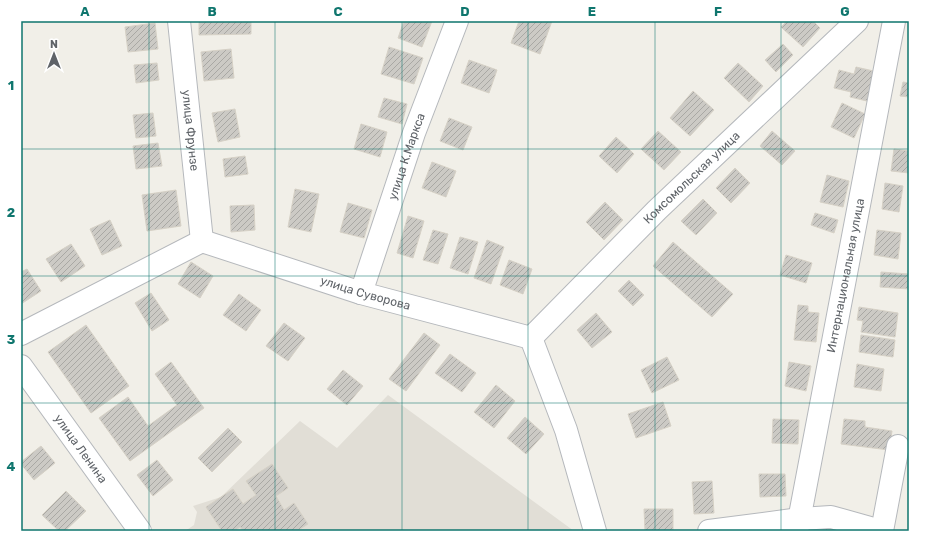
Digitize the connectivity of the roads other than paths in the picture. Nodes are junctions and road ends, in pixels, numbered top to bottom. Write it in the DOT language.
graph roads {
  1 [pos="179,21"];
  2 [pos="457,21"];
  3 [pos="857,21"];
  4 [pos="894,21"];
  5 [pos="202,241"];
  6 [pos="361,292"];
  7 [pos="21,334"];
  8 [pos="531,338"];
  9 [pos="21,366"];
  10 [pos="898,446"];
  11 [pos="799,525"];
  12 [pos="140,531"];
  13 [pos="595,531"];
  14 [pos="709,531"];
  15 [pos="881,531"];
  1 -- 5 [label="street, улица Фрунзе"];
  2 -- 6 [label="street, улица К.Маркса"];
  3 -- 8 [label="street, Комсомольская улица"];
  4 -- 11 [label="street, Интернациональная улица"];
  5 -- 6 [label="street, улица Суворова"];
  5 -- 7 [label="street"];
  6 -- 8 [label="street, улица Суворова"];
  8 -- 13 [label="street"];
  9 -- 12 [label="street, улица Ленина"];
  10 -- 15 [label="street"];
  11 -- 14 [label="street"];
  11 -- 15 [label="street"];
}
